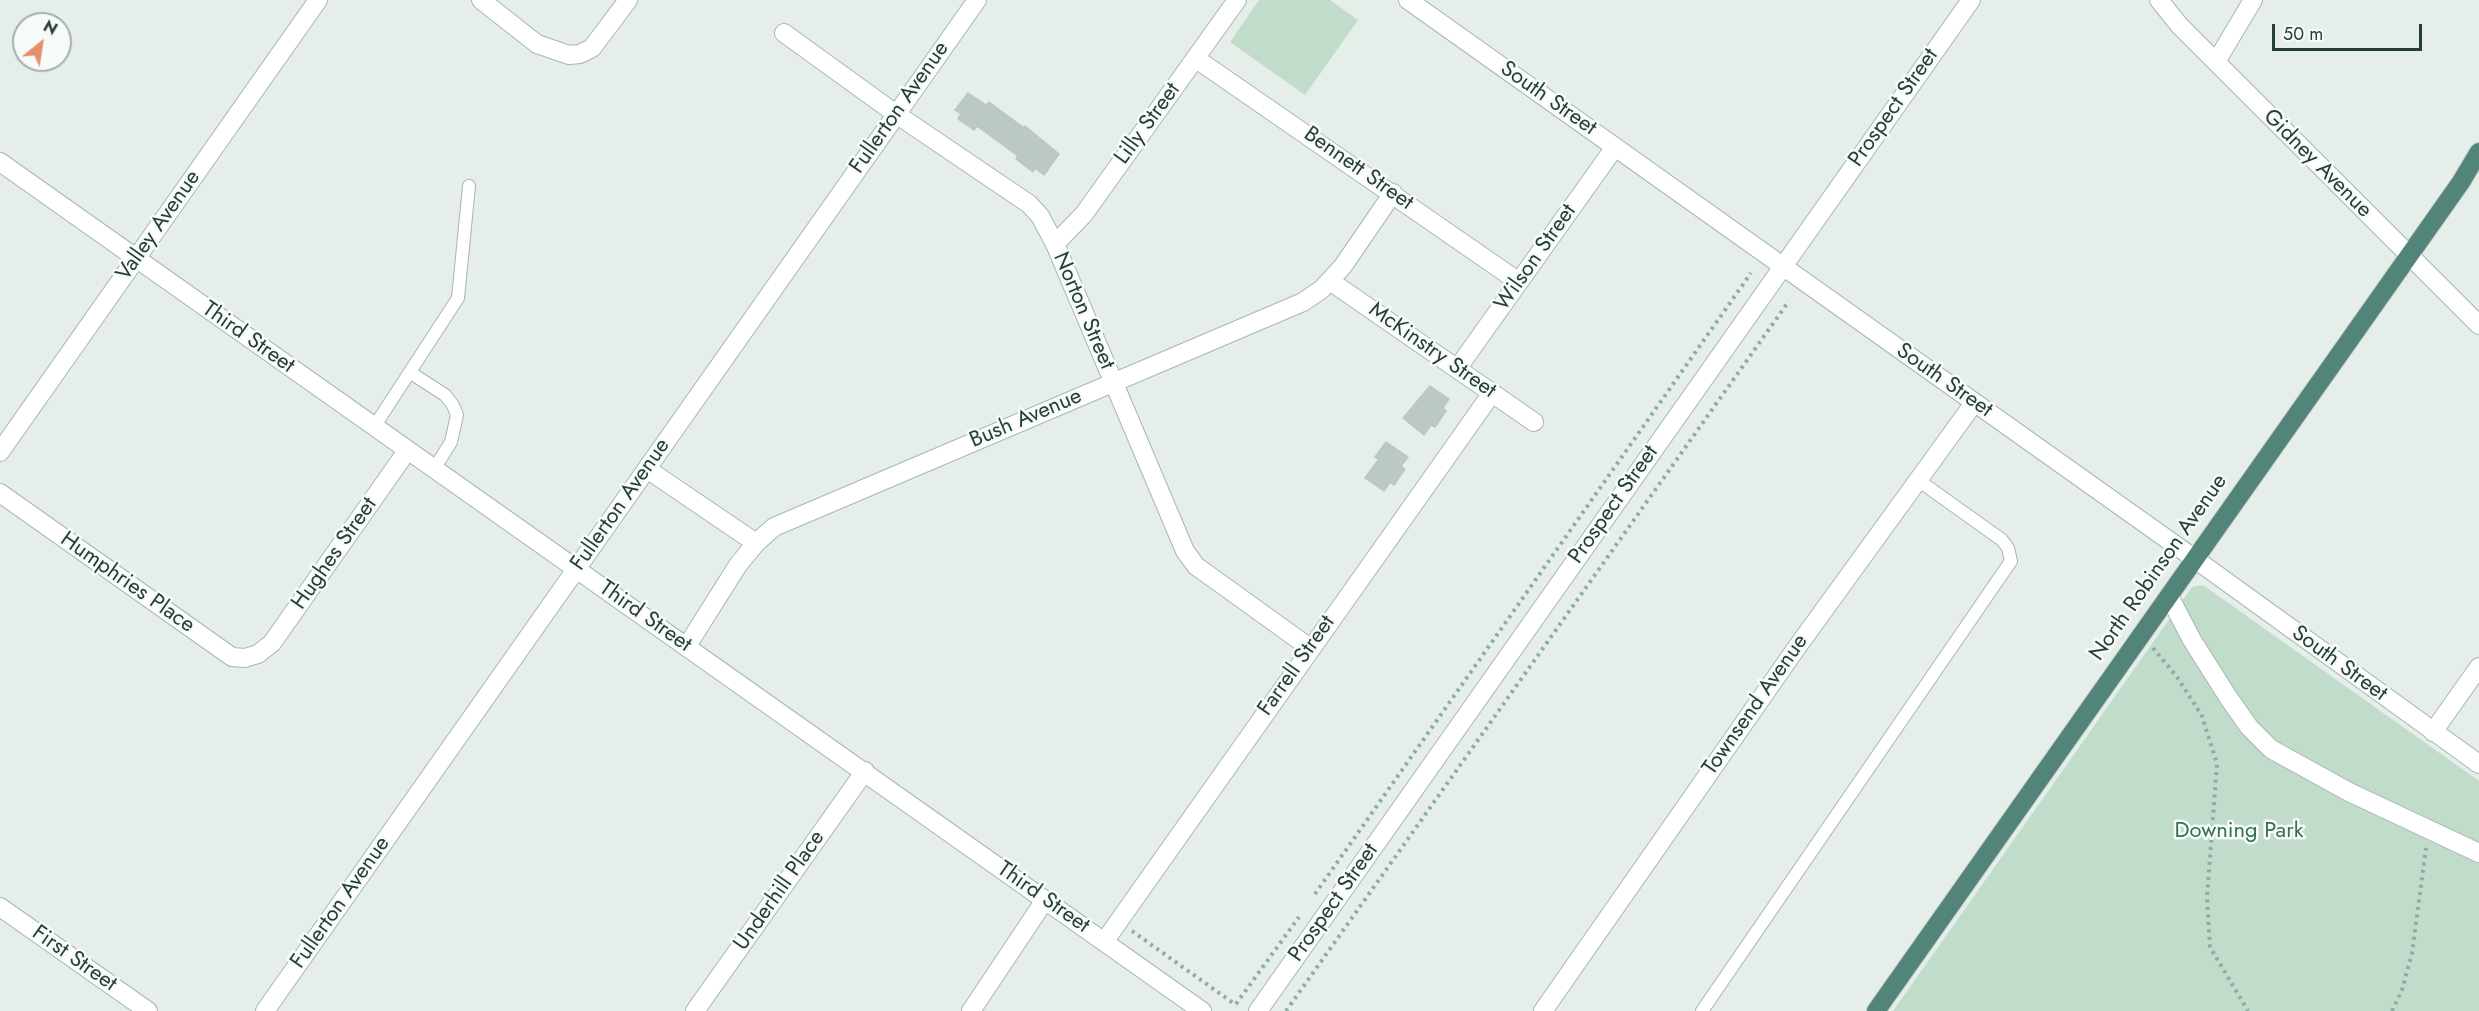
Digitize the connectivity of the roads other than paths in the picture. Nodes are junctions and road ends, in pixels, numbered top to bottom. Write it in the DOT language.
graph roads {
  1 [pos="318,0"];
  2 [pos="481,0"];
  3 [pos="628,0"];
  4 [pos="977,0"];
  5 [pos="1237,0"];
  6 [pos="1408,0"];
  7 [pos="1971,0"];
  8 [pos="2158,0"];
  9 [pos="2253,0"];
  10 [pos="784,33"];
  11 [pos="1195,58"];
  12 [pos="2216,62"];
  13 [pos="896,114"];
  14 [pos="1615,147"];
  15 [pos="2479,152"];
  16 [pos="0,162"];
  17 [pos="469,186"];
  18 [pos="1393,193"];
  19 [pos="1054,244"];
  20 [pos="2410,254"];
  21 [pos="136,259"];
  22 [pos="1782,266"];
  23 [pos="1330,281"];
  24 [pos="1519,282"];
  25 [pos="2479,325"];
  26 [pos="1457,369"];
  27 [pos="411,374"];
  28 [pos="1112,382"];
  29 [pos="1492,393"];
  30 [pos="1974,403"];
  31 [pos="1534,422"];
  32 [pos="374,427"];
  33 [pos="407,450"];
  34 [pos="0,452"];
  35 [pos="434,469"];
  36 [pos="646,469"];
  37 [pos="1918,480"];
  38 [pos="0,493"];
  39 [pos="756,543"];
  40 [pos="2195,559"];
  41 [pos="576,569"];
  42 [pos="2169,596"];
  43 [pos="687,646"];
  44 [pos="1310,648"];
  45 [pos="258,654"];
  46 [pos="2479,667"];
  47 [pos="2433,732"];
  48 [pos="2479,764"];
  49 [pos="865,771"];
  50 [pos="2479,853"];
  51 [pos="1045,900"];
  52 [pos="0,907"];
  53 [pos="1104,942"];
  54 [pos="1249,1010"];
  55 [pos="148,1011"];
  56 [pos="265,1011"];
  57 [pos="695,1011"];
  58 [pos="971,1011"];
  59 [pos="1202,1011"];
  60 [pos="1543,1011"];
  61 [pos="1702,1011"];
  62 [pos="1876,1011"];
  1 -- 21 [label="street, Valley Avenue"];
  2 -- 3 [label="street"];
  4 -- 13 [label="street, Fullerton Avenue"];
  5 -- 11 [label="street, Lilly Street"];
  6 -- 14 [label="street, South Street"];
  7 -- 22 [label="street, Prospect Street"];
  8 -- 12 [label="street, Gidney Avenue"];
  9 -- 12 [label="street"];
  10 -- 13 [label="street, Norton Street"];
  11 -- 18 [label="street, Bennett Street"];
  11 -- 19 [label="street, Lilly Street"];
  12 -- 20 [label="street, Gidney Avenue"];
  13 -- 19 [label="street, Norton Street"];
  13 -- 36 [label="street, Fullerton Avenue"];
  14 -- 22 [label="street, South Street"];
  14 -- 24 [label="street, Wilson Street"];
  15 -- 20 [label="highway, North Robinson Avenue"];
  16 -- 21 [label="street, Third Street"];
  17 -- 27 [label="lane"];
  18 -- 23 [label="street, Bush Avenue"];
  18 -- 24 [label="street, Bennett Street"];
  19 -- 28 [label="street, Norton Street"];
  20 -- 25 [label="street, Gidney Avenue"];
  20 -- 40 [label="highway, North Robinson Avenue"];
  21 -- 32 [label="street, Third Street"];
  21 -- 34 [label="street, Valley Avenue"];
  22 -- 30 [label="street, South Street"];
  22 -- 54 [label="street, Prospect Street"];
  23 -- 26 [label="street, McKinstry Street"];
  23 -- 28 [label="street, Bush Avenue"];
  24 -- 26 [label="street, Wilson Street"];
  26 -- 29 [label="street, McKinstry Street"];
  27 -- 32 [label="lane"];
  27 -- 35 [label="lane"];
  28 -- 39 [label="street, Bush Avenue"];
  28 -- 44 [label="street, Norton Street"];
  29 -- 31 [label="street, McKinstry Street"];
  29 -- 44 [label="street, Farrell Street"];
  30 -- 37 [label="street, Townsend Avenue"];
  30 -- 40 [label="street, South Street"];
  32 -- 33 [label="street, Third Street"];
  33 -- 35 [label="street, Third Street"];
  33 -- 45 [label="street, Hughes Street"];
  35 -- 41 [label="street, Third Street"];
  36 -- 39 [label="street"];
  36 -- 41 [label="street, Fullerton Avenue"];
  37 -- 60 [label="street, Townsend Avenue"];
  37 -- 61 [label="lane"];
  38 -- 45 [label="street, Humphries Place"];
  39 -- 43 [label="street, Bush Avenue"];
  40 -- 42 [label="highway, North Robinson Avenue"];
  40 -- 47 [label="street, South Street"];
  41 -- 43 [label="street, Third Street"];
  41 -- 56 [label="street, Fullerton Avenue"];
  42 -- 50 [label="street"];
  42 -- 62 [label="highway, North Robinson Avenue"];
  43 -- 49 [label="street, Third Street"];
  44 -- 53 [label="street, Farrell Street"];
  46 -- 47 [label="street"];
  47 -- 48 [label="street, South Street"];
  49 -- 51 [label="street, Third Street"];
  49 -- 57 [label="street, Underhill Place"];
  51 -- 53 [label="street, Third Street"];
  51 -- 58 [label="street"];
  52 -- 55 [label="street, First Street"];
  53 -- 59 [label="street, Third Street"];
}
